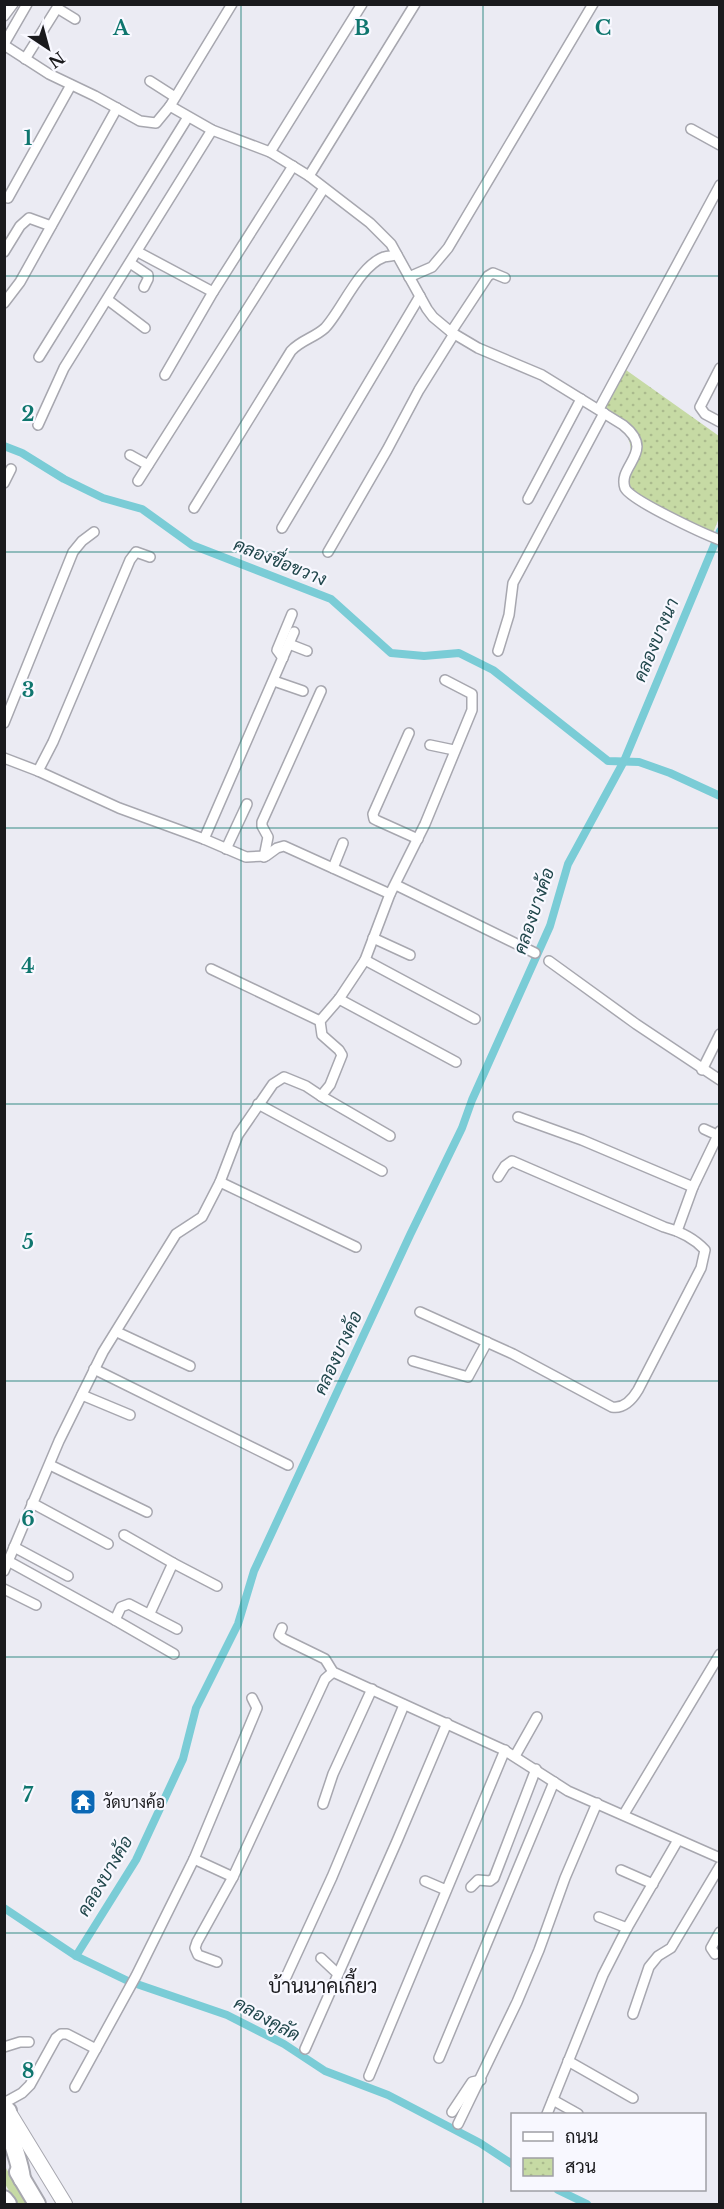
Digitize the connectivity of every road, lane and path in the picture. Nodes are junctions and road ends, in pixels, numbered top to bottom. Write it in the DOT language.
graph roads {
  1 [pos="13,4"];
  2 [pos="27,4"];
  3 [pos="232,4"];
  4 [pos="362,4"];
  5 [pos="415,4"];
  6 [pos="593,4"];
  7 [pos="59,6"];
  8 [pos="4,16"];
  9 [pos="75,19"];
  10 [pos="4,44"];
  11 [pos="24,59"];
  12 [pos="150,81"];
  13 [pos="71,85"];
  14 [pos="173,101"];
  15 [pos="117,108"];
  16 [pos="188,117"];
  17 [pos="691,129"];
  18 [pos="212,130"];
  19 [pos="720,145"];
  20 [pos="270,152"];
  21 [pos="293,166"];
  22 [pos="309,176"];
  23 [pos="720,184"];
  24 [pos="324,188"];
  25 [pos="8,198"];
  26 [pos="51,226"];
  27 [pos="4,252"];
  28 [pos="138,252"];
  29 [pos="397,255"];
  30 [pos="130,263"];
  31 [pos="409,278"];
  32 [pos="506,278"];
  33 [pos="144,287"];
  34 [pos="213,292"];
  35 [pos="420,296"];
  36 [pos="108,300"];
  37 [pos="4,303"];
  38 [pos="145,328"];
  39 [pos="452,333"];
  40 [pos="39,357"];
  41 [pos="720,368"];
  42 [pos="165,375"];
  43 [pos="581,399"];
  44 [pos="602,411"];
  45 [pos="720,422"];
  46 [pos="38,425"];
  47 [pos="130,455"];
  48 [pos="148,465"];
  49 [pos="11,469"];
  50 [pos="138,481"];
  51 [pos="4,483"];
  52 [pos="528,499"];
  53 [pos="194,508"];
  54 [pos="282,528"];
  55 [pos="94,532"];
  56 [pos="715,538"];
  57 [pos="328,552"];
  58 [pos="150,557"];
  59 [pos="292,614"];
  60 [pos="294,632"];
  61 [pos="289,644"];
  62 [pos="307,651"];
  63 [pos="498,651"];
  64 [pos="283,658"];
  65 [pos="445,680"];
  66 [pos="274,681"];
  67 [pos="303,691"];
  68 [pos="321,691"];
  69 [pos="4,723"];
  70 [pos="408,733"];
  71 [pos="430,745"];
  72 [pos="454,750"];
  73 [pos="4,758"];
  74 [pos="38,771"];
  75 [pos="247,804"];
  76 [pos="204,839"];
  77 [pos="418,839"];
  78 [pos="343,843"];
  79 [pos="226,849"];
  80 [pos="264,857"];
  81 [pos="333,868"];
  82 [pos="396,885"];
  83 [pos="390,894"];
  84 [pos="373,938"];
  85 [pos="535,953"];
  86 [pos="410,955"];
  87 [pos="364,960"];
  88 [pos="549,961"];
  89 [pos="211,969"];
  90 [pos="339,999"];
  91 [pos="475,1019"];
  92 [pos="320,1020"];
  93 [pos="720,1034"];
  94 [pos="456,1062"];
  95 [pos="702,1070"];
  96 [pos="720,1080"];
  97 [pos="321,1096"];
  98 [pos="258,1104"];
  99 [pos="518,1117"];
  100 [pos="704,1129"];
  101 [pos="718,1133"];
  102 [pos="390,1136"];
  103 [pos="382,1171"];
  104 [pos="498,1177"];
  105 [pos="220,1182"];
  106 [pos="693,1187"];
  107 [pos="677,1231"];
  108 [pos="356,1247"];
  109 [pos="420,1312"];
  110 [pos="117,1332"];
  111 [pos="487,1342"];
  112 [pos="413,1361"];
  113 [pos="190,1366"];
  114 [pos="94,1369"];
  115 [pos="82,1395"];
  116 [pos="130,1415"];
  117 [pos="50,1465"];
  118 [pos="288,1466"];
  119 [pos="32,1503"];
  120 [pos="147,1512"];
  121 [pos="124,1535"];
  122 [pos="108,1544"];
  123 [pos="14,1547"];
  124 [pos="173,1563"];
  125 [pos="6,1566"];
  126 [pos="68,1576"];
  127 [pos="217,1586"];
  128 [pos="4,1589"];
  129 [pos="36,1605"];
  130 [pos="150,1613"];
  131 [pos="115,1620"];
  132 [pos="282,1628"];
  133 [pos="177,1629"];
  134 [pos="174,1654"];
  135 [pos="720,1654"];
  136 [pos="333,1672"];
  137 [pos="372,1689"];
  138 [pos="252,1698"];
  139 [pos="404,1705"];
  140 [pos="537,1718"];
  141 [pos="447,1723"];
  142 [pos="505,1750"];
  143 [pos="515,1756"];
  144 [pos="536,1769"];
  145 [pos="554,1782"];
  146 [pos="597,1803"];
  147 [pos="323,1804"];
  148 [pos="624,1814"];
  149 [pos="678,1840"];
  150 [pos="720,1858"];
  151 [pos="194,1859"];
  152 [pos="720,1866"];
  153 [pos="621,1870"];
  154 [pos="233,1876"];
  155 [pos="425,1881"];
  156 [pos="653,1884"];
  157 [pos="471,1887"];
  158 [pos="446,1890"];
  159 [pos="599,1917"];
  160 [pos="627,1928"];
  161 [pos="720,1932"];
  162 [pos="716,1954"];
  163 [pos="321,1958"];
  164 [pos="217,1962"];
  165 [pos="338,1974"];
  166 [pos="286,1977"];
  167 [pos="633,2014"];
  168 [pos="29,2043"];
  169 [pos="4,2047"];
  170 [pos="96,2049"];
  171 [pos="305,2049"];
  172 [pos="439,2058"];
  173 [pos="568,2061"];
  174 [pos="369,2076"];
  175 [pos="481,2080"];
  176 [pos="75,2087"];
  177 [pos="633,2098"];
  178 [pos="553,2100"];
  179 [pos="6,2106"];
  180 [pos="452,2112"];
  181 [pos="548,2113"];
  182 [pos="575,2113"];
  183 [pos="458,2124"];
  184 [pos="4,2151"];
  185 [pos="22,2180"];
  186 [pos="4,2199"];
  187 [pos="8,2205"];
  188 [pos="37,2205"];
  189 [pos="65,2205"];
  1 -- 8 [label="street"];
  2 -- 10 [label="street"];
  3 -- 14 [label="street"];
  4 -- 20 [label="street"];
  5 -- 22 [label="street"];
  6 -- 31 [label="street"];
  7 -- 9 [label="street"];
  7 -- 11 [label="street"];
  10 -- 11 [label="street"];
  11 -- 13 [label="street"];
  12 -- 14 [label="street"];
  13 -- 15 [label="street"];
  13 -- 25 [label="street"];
  14 -- 15 [label="street"];
  14 -- 16 [label="street"];
  15 -- 26 [label="street"];
  16 -- 18 [label="street"];
  16 -- 40 [label="street"];
  17 -- 19 [label="street"];
  18 -- 20 [label="street"];
  18 -- 28 [label="street"];
  20 -- 21 [label="street"];
  21 -- 22 [label="street"];
  21 -- 34 [label="street"];
  22 -- 24 [label="street"];
  23 -- 44 [label="street"];
  24 -- 29 [label="street"];
  24 -- 48 [label="street"];
  26 -- 27 [label="street"];
  26 -- 37 [label="street"];
  28 -- 30 [label="street"];
  28 -- 34 [label="street"];
  29 -- 31 [label="street"];
  29 -- 53 [label="street"];
  30 -- 33 [label="street"];
  30 -- 36 [label="street"];
  31 -- 35 [label="street"];
  32 -- 39 [label="street"];
  34 -- 42 [label="street"];
  35 -- 39 [label="street"];
  35 -- 54 [label="street"];
  36 -- 38 [label="street"];
  36 -- 46 [label="street"];
  39 -- 43 [label="street"];
  39 -- 57 [label="street"];
  41 -- 45 [label="street"];
  43 -- 44 [label="street"];
  43 -- 52 [label="street"];
  44 -- 56 [label="street"];
  44 -- 63 [label="street"];
  47 -- 48 [label="street"];
  48 -- 50 [label="street"];
  49 -- 51 [label="street"];
  55 -- 69 [label="street"];
  58 -- 74 [label="street"];
  59 -- 64 [label="street"];
  60 -- 61 [label="street"];
  61 -- 62 [label="street"];
  61 -- 64 [label="street"];
  64 -- 66 [label="street"];
  65 -- 72 [label="street"];
  66 -- 67 [label="street"];
  66 -- 76 [label="street"];
  68 -- 80 [label="street"];
  70 -- 77 [label="street"];
  71 -- 72 [label="street"];
  72 -- 77 [label="street"];
  73 -- 74 [label="street"];
  74 -- 76 [label="street"];
  75 -- 79 [label="street"];
  76 -- 79 [label="street"];
  77 -- 82 [label="street"];
  78 -- 81 [label="street"];
  79 -- 80 [label="street"];
  80 -- 81 [label="street"];
  81 -- 83 [label="street"];
  82 -- 83 [label="street"];
  82 -- 85 [label="street"];
  83 -- 84 [label="street"];
  84 -- 86 [label="street"];
  84 -- 87 [label="street"];
  87 -- 90 [label="street"];
  87 -- 91 [label="street"];
  88 -- 95 [label="street"];
  89 -- 92 [label="street"];
  90 -- 92 [label="street"];
  90 -- 94 [label="street"];
  92 -- 97 [label="street"];
  93 -- 95 [label="street"];
  95 -- 96 [label="street"];
  97 -- 98 [label="street"];
  97 -- 102 [label="street"];
  98 -- 103 [label="street"];
  98 -- 105 [label="street"];
  99 -- 106 [label="street"];
  100 -- 101 [label="street"];
  101 -- 106 [label="street"];
  104 -- 107 [label="street"];
  105 -- 108 [label="street"];
  105 -- 110 [label="street"];
  106 -- 107 [label="street"];
  107 -- 111 [label="street"];
  109 -- 111 [label="street"];
  110 -- 113 [label="street"];
  110 -- 114 [label="street"];
  111 -- 112 [label="street"];
  114 -- 115 [label="street"];
  114 -- 118 [label="street"];
  115 -- 116 [label="street"];
  115 -- 117 [label="street"];
  117 -- 119 [label="street"];
  117 -- 120 [label="street"];
  119 -- 122 [label="street"];
  119 -- 123 [label="street"];
  121 -- 124 [label="street"];
  123 -- 125 [label="street"];
  123 -- 126 [label="street"];
  124 -- 127 [label="street"];
  124 -- 130 [label="street"];
  125 -- 131 [label="street"];
  128 -- 129 [label="street"];
  130 -- 131 [label="street"];
  130 -- 133 [label="street"];
  131 -- 134 [label="street"];
  132 -- 136 [label="street"];
  135 -- 148 [label="street"];
  136 -- 137 [label="street"];
  136 -- 154 [label="street"];
  137 -- 139 [label="street"];
  137 -- 147 [label="street"];
  138 -- 151 [label="street"];
  139 -- 141 [label="street"];
  139 -- 166 [label="street"];
  140 -- 143 [label="street"];
  141 -- 142 [label="street"];
  141 -- 165 [label="street"];
  142 -- 143 [label="street"];
  142 -- 158 [label="street"];
  143 -- 144 [label="street"];
  144 -- 145 [label="street"];
  144 -- 157 [label="street"];
  145 -- 146 [label="street"];
  145 -- 172 [label="street"];
  146 -- 148 [label="street"];
  146 -- 175 [label="street"];
  148 -- 149 [label="street"];
  149 -- 150 [label="street"];
  149 -- 156 [label="street"];
  151 -- 154 [label="street"];
  151 -- 170 [label="street"];
  152 -- 167 [label="street"];
  153 -- 156 [label="street"];
  154 -- 164 [label="street"];
  155 -- 158 [label="street"];
  156 -- 160 [label="street"];
  158 -- 174 [label="street"];
  159 -- 160 [label="street"];
  160 -- 173 [label="street"];
  161 -- 162 [label="street"];
  163 -- 165 [label="street"];
  165 -- 171 [label="street"];
  168 -- 169 [label="street"];
  170 -- 176 [label="street"];
  170 -- 179 [label="street"];
  173 -- 177 [label="street"];
  173 -- 178 [label="street"];
  175 -- 180 [label="street"];
  175 -- 183 [label="street"];
  178 -- 181 [label="street"];
  178 -- 182 [label="street"];
  179 -- 185 [label="highway"];
  179 -- 189 [label="main road"];
  184 -- 185 [label="highway"];
  185 -- 188 [label="highway"];
  186 -- 187 [label="highway"];
}
